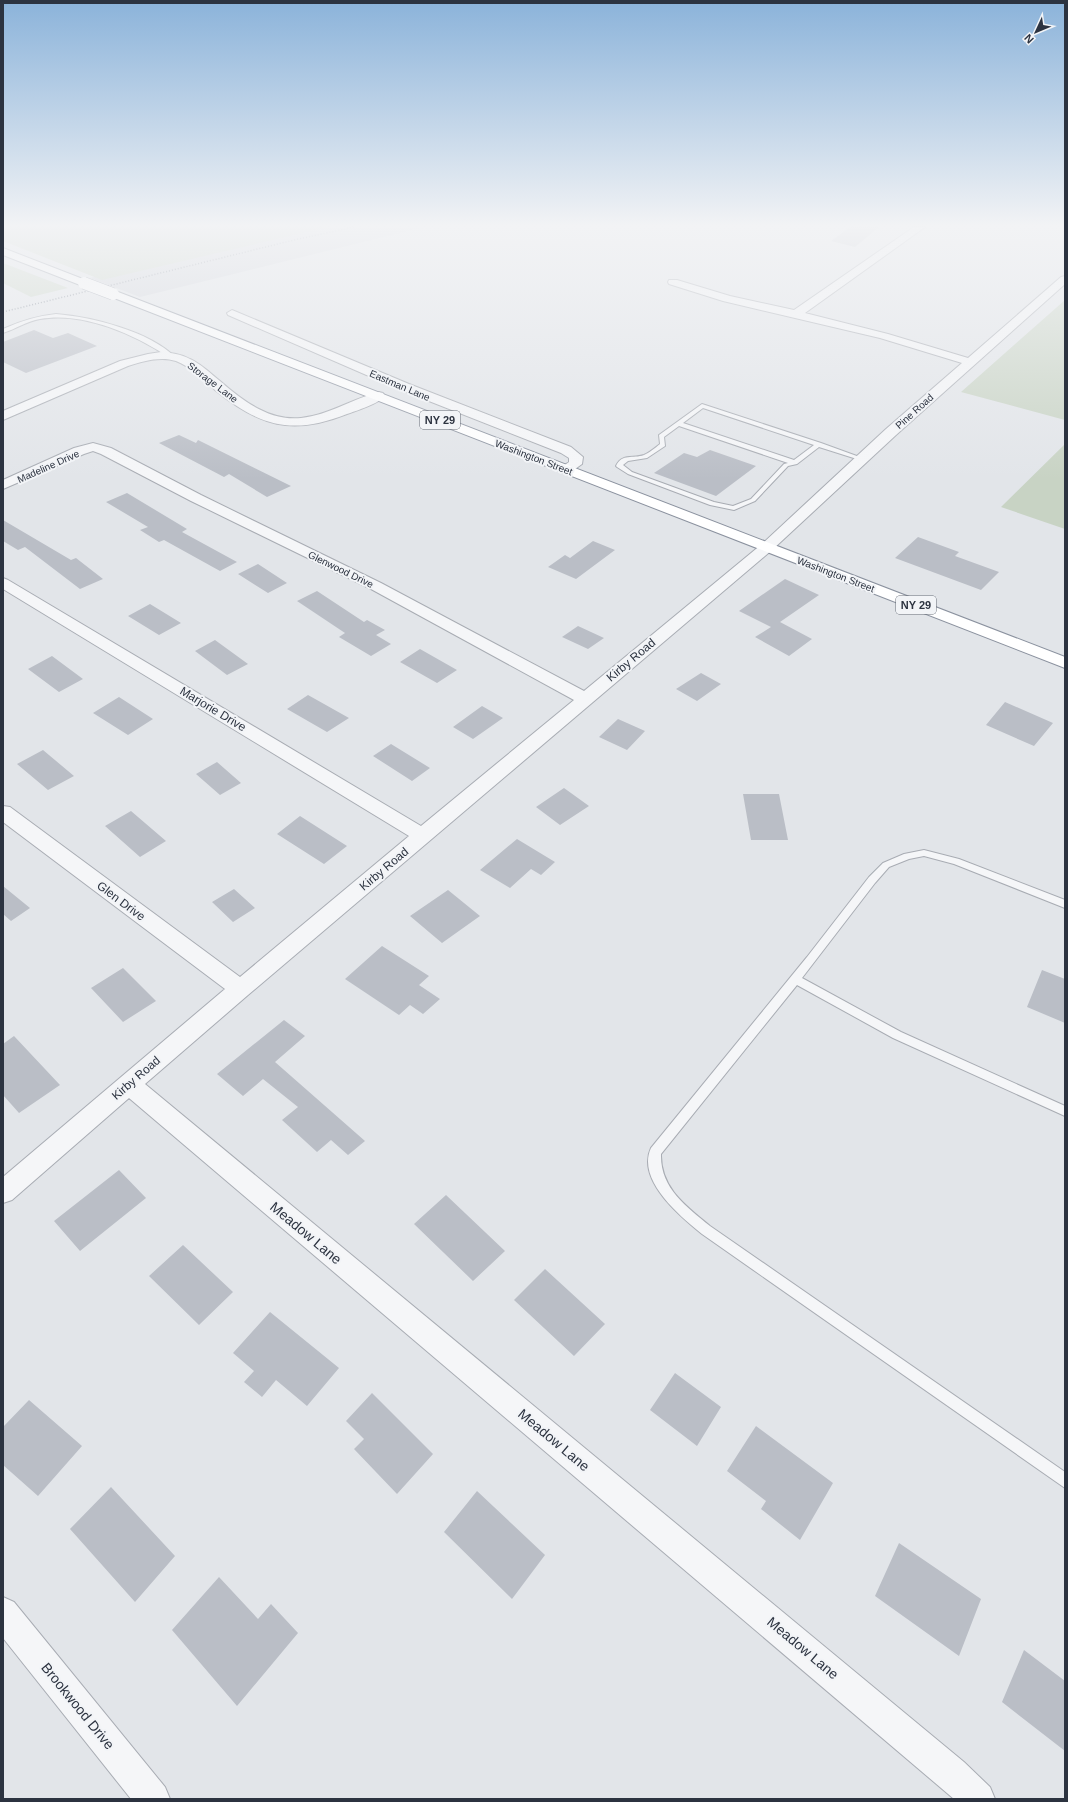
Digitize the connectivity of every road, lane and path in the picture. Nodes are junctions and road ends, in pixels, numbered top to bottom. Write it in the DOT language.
graph roads {
  1 [pos="158,311"];
  2 [pos="783,311"];
  3 [pos="800,311"];
  4 [pos="1028,311"];
  5 [pos="232,312"];
  6 [pos="796,314"];
  7 [pos="3,331"];
  8 [pos="172,357"];
  9 [pos="970,362"];
  10 [pos="379,396"];
  11 [pos="3,416"];
  12 [pos="678,423"];
  13 [pos="818,444"];
  14 [pos="93,447"];
  15 [pos="862,459"];
  16 [pos="795,463"];
  17 [pos="566,469"];
  18 [pos="3,485"];
  19 [pos="766,547"];
  20 [pos="3,583"];
  21 [pos="1065,663"];
  22 [pos="585,699"];
  23 [pos="3,812"];
  24 [pos="423,836"];
  25 [pos="1065,904"];
  26 [pos="795,979"];
  27 [pos="240,990"];
  28 [pos="129,1084"];
  29 [pos="1065,1111"];
  30 [pos="5,1187"];
  31 [pos="1065,1482"];
  32 [pos="3,1613"];
  33 [pos="154,1799"];
  34 [pos="978,1799"];
  1 -- 10 [label="highway, Washington Street / NY 29, bridge"];
  2 -- 6 [label="street"];
  3 -- 6 [label="street"];
  4 -- 9 [label="street, Pine Road"];
  5 -- 17 [label="street, Eastman Lane"];
  6 -- 9 [label="street"];
  7 -- 8 [label="lane"];
  8 -- 10 [label="street, Storage Lane"];
  8 -- 11 [label="street, Storage Lane"];
  9 -- 15 [label="street, Pine Road"];
  10 -- 17 [label="highway, Washington Street / NY 29"];
  12 -- 13 [label="lane"];
  12 -- 16 [label="lane"];
  12 -- 16 [label="lane"];
  13 -- 15 [label="lane"];
  13 -- 16 [label="lane"];
  14 -- 18 [label="street, Madeline Drive"];
  14 -- 22 [label="street, Glenwood Drive"];
  15 -- 19 [label="street, Pine Road"];
  17 -- 19 [label="highway, Washington Street / NY 29"];
  19 -- 21 [label="highway, Washington Street / NY 29"];
  19 -- 22 [label="street, Kirby Road"];
  20 -- 24 [label="street, Marjorie Drive"];
  22 -- 24 [label="street, Kirby Road"];
  23 -- 27 [label="street, Glen Drive"];
  24 -- 27 [label="street, Kirby Road"];
  25 -- 26 [label="lane"];
  26 -- 29 [label="lane"];
  26 -- 31 [label="lane"];
  27 -- 28 [label="street, Kirby Road"];
  28 -- 30 [label="street, Kirby Road"];
  28 -- 34 [label="street, Meadow Lane"];
  32 -- 33 [label="street, Brookwood Drive"];
}
